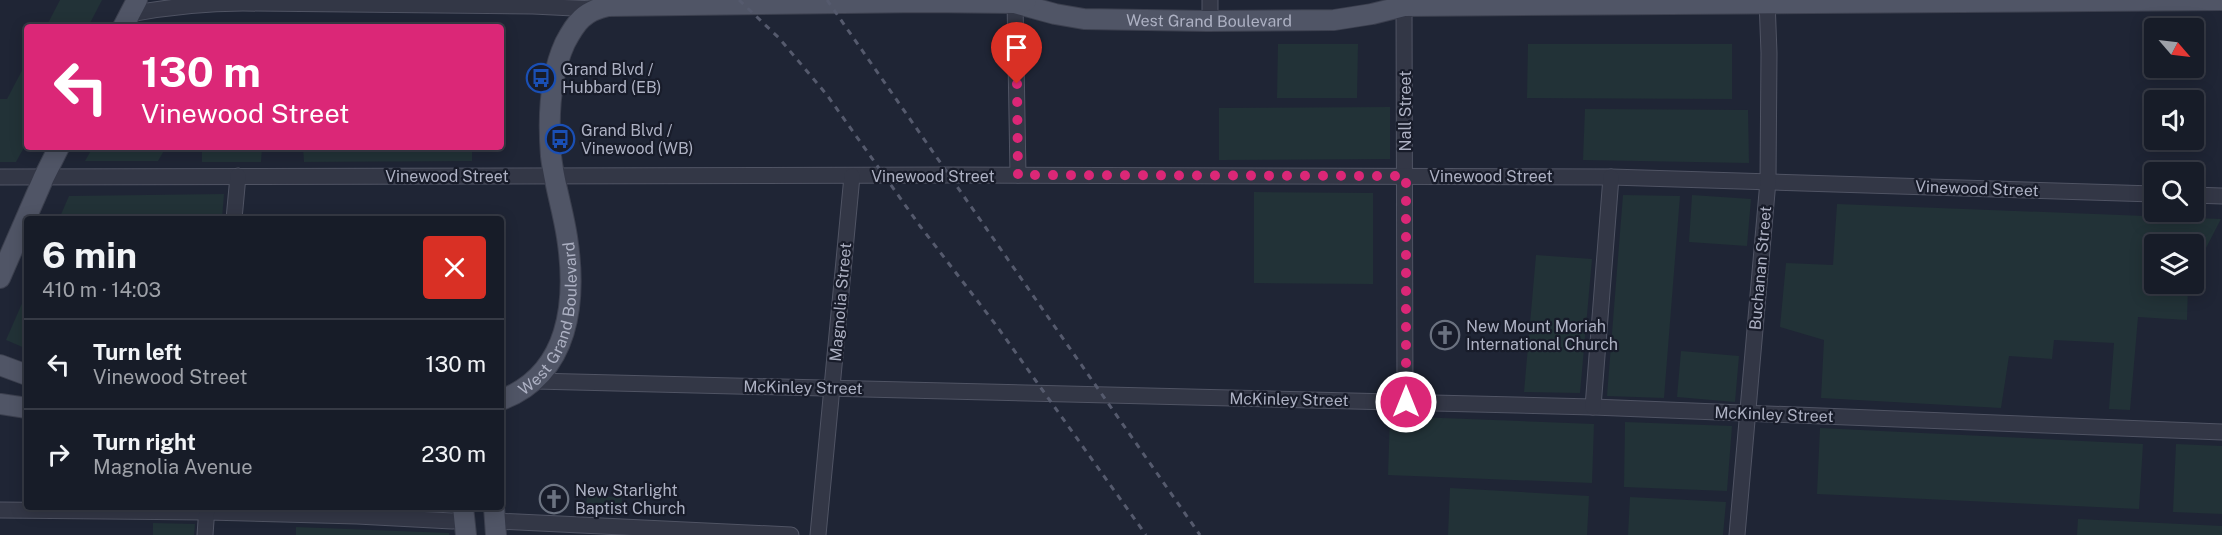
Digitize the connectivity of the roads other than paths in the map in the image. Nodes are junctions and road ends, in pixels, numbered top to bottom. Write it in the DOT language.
graph roads {
  1 [pos="1210,0"];
  2 [pos="1381,0"];
  3 [pos="2222,0"];
  4 [pos="1020,1"];
  5 [pos="1767,1"];
  6 [pos="203,2"];
  7 [pos="1404,3"];
  8 [pos="594,9"];
  9 [pos="130,14"];
  10 [pos="1210,21"];
  11 [pos="58,150"];
  12 [pos="1018,175"];
  13 [pos="238,176"];
  14 [pos="555,176"];
  15 [pos="852,176"];
  16 [pos="1406,176"];
  17 [pos="0,177"];
  18 [pos="44,177"];
  19 [pos="1611,177"];
  20 [pos="1767,181"];
  21 [pos="2144,194"];
  22 [pos="2204,195"];
  23 [pos="2222,196"];
  24 [pos="27,216"];
  25 [pos="234,216"];
  26 [pos="24,223"];
  27 [pos="0,278"];
  28 [pos="0,365"];
  29 [pos="24,374"];
  30 [pos="535,381"];
  31 [pos="832,388"];
  32 [pos="504,399"];
  33 [pos="1406,402"];
  34 [pos="0,404"];
  35 [pos="1593,407"];
  36 [pos="24,408"];
  37 [pos="1748,412"];
  38 [pos="2222,432"];
  39 [pos="0,510"];
  40 [pos="24,510"];
  41 [pos="207,510"];
  42 [pos="228,510"];
  43 [pos="465,521"];
  44 [pos="495,521"];
  45 [pos="205,535"];
  46 [pos="791,535"];
  47 [pos="818,535"];
  48 [pos="1737,535"];
  1 -- 10 [label="street"];
  2 -- 7 [label="main road, West Grand Boulevard"];
  3 -- 5 [label="main road, West Grand Boulevard"];
  4 -- 8 [label="main road, West Grand Boulevard"];
  4 -- 10 [label="main road, West Grand Boulevard"];
  4 -- 12 [label="street"];
  5 -- 7 [label="main road, West Grand Boulevard"];
  5 -- 20 [label="street, Buchanan Street"];
  6 -- 8 [label="street"];
  6 -- 9 [label="street"];
  7 -- 10 [label="main road, West Grand Boulevard"];
  7 -- 16 [label="street, Nall Street"];
  8 -- 14 [label="main road, West Grand Boulevard"];
  11 -- 18 [label="main road"];
  12 -- 15 [label="street, Vinewood Street"];
  12 -- 16 [label="street, Vinewood Street"];
  13 -- 14 [label="street, Vinewood Street"];
  13 -- 18 [label="street, Vinewood Street"];
  13 -- 25 [label="street"];
  14 -- 15 [label="street, Vinewood Street"];
  14 -- 30 [label="main road, West Grand Boulevard"];
  15 -- 31 [label="street, Magnolia Street"];
  16 -- 19 [label="street, Vinewood Street"];
  16 -- 33 [label="street, Nall Street"];
  17 -- 18 [label="street, Vinewood Street"];
  18 -- 24 [label="main road"];
  19 -- 20 [label="street, Vinewood Street"];
  19 -- 35 [label="street"];
  20 -- 21 [label="street, Vinewood Street"];
  20 -- 37 [label="street, Buchanan Street"];
  22 -- 23 [label="street"];
  26 -- 27 [label="main road"];
  28 -- 29 [label="main road"];
  30 -- 31 [label="street, McKinley Street"];
  30 -- 32 [label="main road, West Grand Boulevard"];
  31 -- 33 [label="street, McKinley Street"];
  31 -- 47 [label="street, Magnolia Street"];
  33 -- 35 [label="street, McKinley Street"];
  34 -- 36 [label="main road"];
  35 -- 37 [label="street, McKinley Street"];
  37 -- 38 [label="street, McKinley Street"];
  37 -- 48 [label="street, Buchanan Street"];
  39 -- 40 [label="street"];
  41 -- 45 [label="street"];
  42 -- 43 [label="street"];
  44 -- 46 [label="street"];
}
